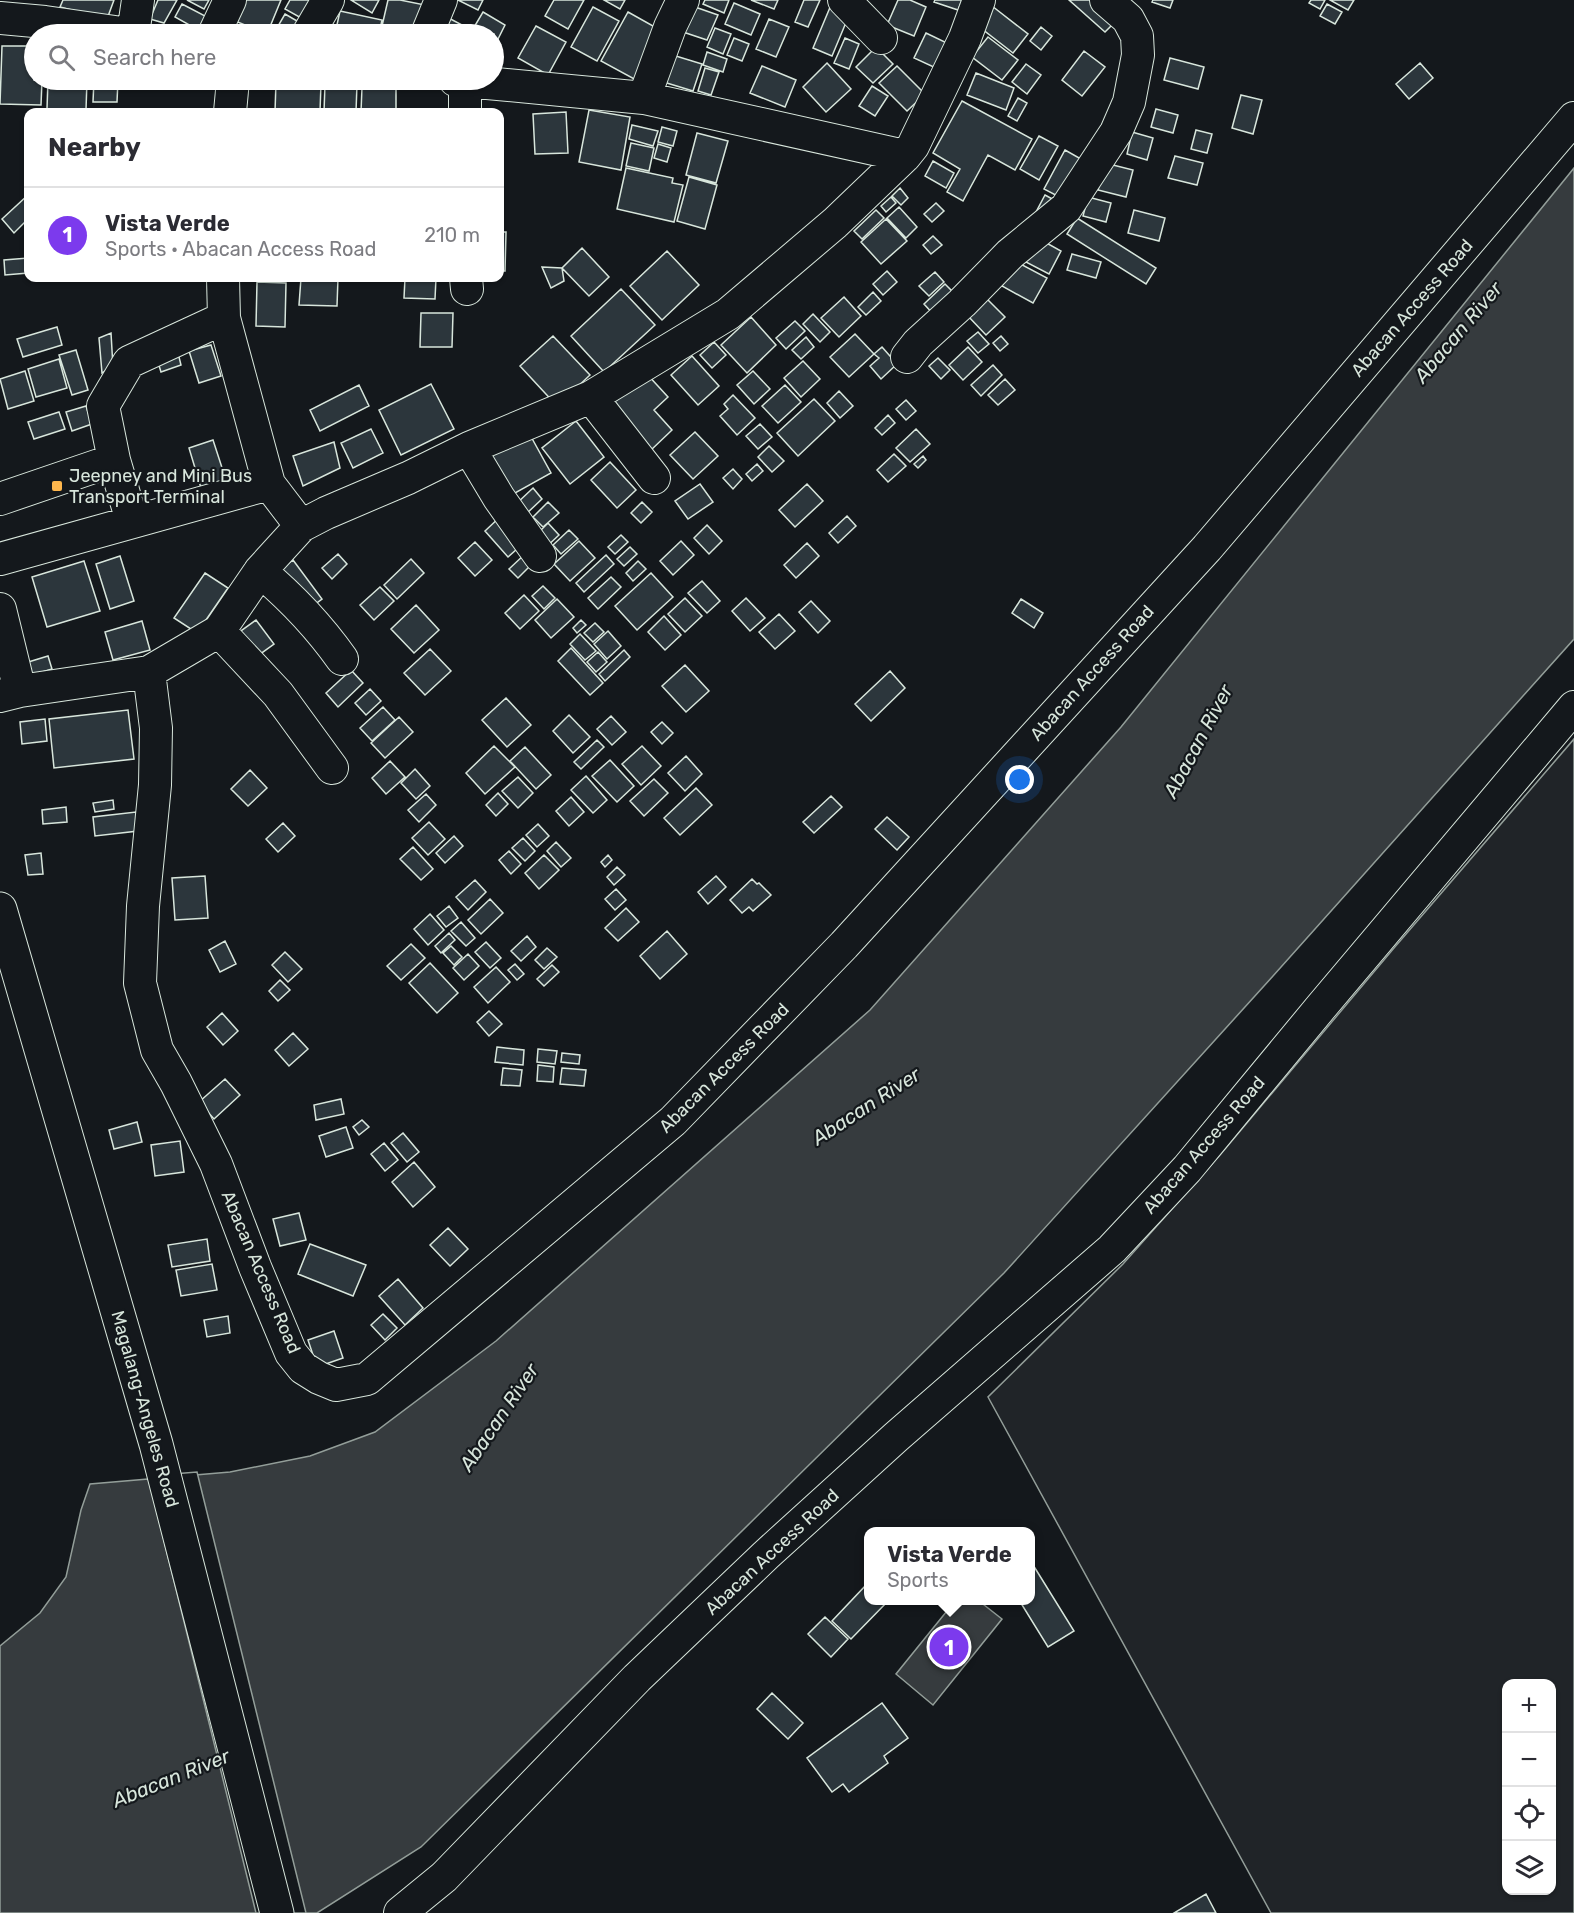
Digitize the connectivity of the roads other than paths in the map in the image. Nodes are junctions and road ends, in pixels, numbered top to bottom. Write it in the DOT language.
graph roads {
  1 [pos="138,0"];
  2 [pos="230,0"];
  3 [pos="328,0"];
  4 [pos="441,0"];
  5 [pos="683,0"];
  6 [pos="844,0"];
  7 [pos="979,0"];
  8 [pos="1106,0"];
  9 [pos="49,11"];
  10 [pos="0,18"];
  11 [pos="95,24"];
  12 [pos="133,24"];
  13 [pos="219,24"];
  14 [pos="314,24"];
  15 [pos="431,24"];
  16 [pos="881,38"];
  17 [pos="504,84"];
  18 [pos="232,90"];
  19 [pos="462,90"];
  20 [pos="644,98"];
  21 [pos="230,108"];
  22 [pos="464,108"];
  23 [pos="1574,118"];
  24 [pos="905,156"];
  25 [pos="223,282"];
  26 [pos="224,318"];
  27 [pos="907,357"];
  28 [pos="591,397"];
  29 [pos="469,448"];
  30 [pos="114,460"];
  31 [pos="654,478"];
  32 [pos="269,484"];
  33 [pos="0,499"];
  34 [pos="132,521"];
  35 [pos="301,526"];
  36 [pos="540,556"];
  37 [pos="0,559"];
  38 [pos="260,571"];
  39 [pos="0,609"];
  40 [pos="219,631"];
  41 [pos="342,659"];
  42 [pos="149,672"];
  43 [pos="10,694"];
  44 [pos="1574,707"];
  45 [pos="332,768"];
  46 [pos="0,909"];
  47 [pos="277,1913"];
  48 [pos="400,1913"];
  1 -- 12 [label="street"];
  2 -- 13 [label="street"];
  3 -- 14 [label="street"];
  4 -- 15 [label="street"];
  5 -- 20 [label="street"];
  6 -- 16 [label="street"];
  7 -- 24 [label="street"];
  8 -- 27 [label="street"];
  9 -- 10 [label="street"];
  9 -- 11 [label="street"];
  17 -- 20 [label="street"];
  18 -- 21 [label="street"];
  19 -- 22 [label="street"];
  20 -- 24 [label="street"];
  23 -- 42 [label="street, Abacan Access Road"];
  24 -- 28 [label="street"];
  25 -- 26 [label="street"];
  26 -- 30 [label="street"];
  26 -- 32 [label="street"];
  28 -- 29 [label="street"];
  28 -- 31 [label="street"];
  29 -- 35 [label="street"];
  29 -- 36 [label="street"];
  30 -- 33 [label="street"];
  30 -- 34 [label="street"];
  32 -- 34 [label="street"];
  32 -- 35 [label="street"];
  34 -- 37 [label="street"];
  35 -- 38 [label="street"];
  38 -- 40 [label="street"];
  38 -- 41 [label="street"];
  39 -- 43 [label="street"];
  40 -- 42 [label="street"];
  40 -- 45 [label="street"];
  42 -- 43 [label="street"];
  44 -- 48 [label="street, Abacan Access Road"];
  46 -- 47 [label="main road, Magalang-Angeles Road"];
}
